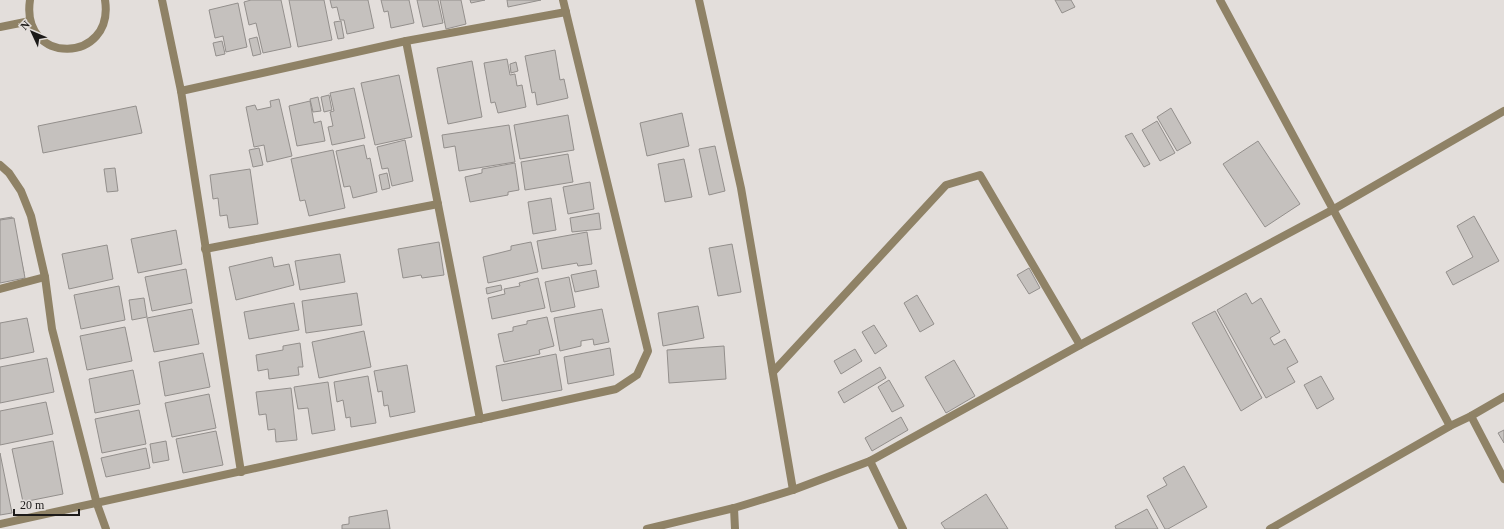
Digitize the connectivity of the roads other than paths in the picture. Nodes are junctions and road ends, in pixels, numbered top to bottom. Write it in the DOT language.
graph roads {
  1 [pos="30,0"];
  2 [pos="106,0"];
  3 [pos="162,0"];
  4 [pos="563,0"];
  5 [pos="699,0"];
  6 [pos="1220,0"];
  7 [pos="566,12"];
  8 [pos="30,21"];
  9 [pos="0,27"];
  10 [pos="406,41"];
  11 [pos="181,91"];
  12 [pos="1504,111"];
  13 [pos="0,165"];
  14 [pos="438,204"];
  15 [pos="1334,209"];
  16 [pos="205,249"];
  17 [pos="45,277"];
  18 [pos="0,289"];
  19 [pos="1080,345"];
  20 [pos="773,372"];
  21 [pos="1504,397"];
  22 [pos="1471,416"];
  23 [pos="480,419"];
  24 [pos="1450,426"];
  25 [pos="870,461"];
  26 [pos="241,472"];
  27 [pos="1504,479"];
  28 [pos="794,490"];
  29 [pos="98,504"];
  30 [pos="734,508"];
  31 [pos="0,524"];
  32 [pos="106,529"];
  33 [pos="647,529"];
  34 [pos="735,529"];
  35 [pos="903,529"];
  36 [pos="1270,529"];
  1 -- 8 [label="street"];
  2 -- 8 [label="street"];
  3 -- 11 [label="street"];
  4 -- 7 [label="street"];
  5 -- 20 [label="street"];
  6 -- 15 [label="street"];
  7 -- 10 [label="street"];
  7 -- 23 [label="street"];
  8 -- 9 [label="street"];
  10 -- 11 [label="street"];
  10 -- 14 [label="street"];
  11 -- 16 [label="street"];
  12 -- 15 [label="street"];
  13 -- 17 [label="street"];
  14 -- 16 [label="street"];
  14 -- 23 [label="street"];
  15 -- 19 [label="street"];
  15 -- 24 [label="street"];
  16 -- 26 [label="street"];
  17 -- 18 [label="street"];
  17 -- 29 [label="street"];
  19 -- 20 [label="street"];
  19 -- 25 [label="street"];
  20 -- 28 [label="street"];
  21 -- 22 [label="street"];
  22 -- 24 [label="street"];
  22 -- 27 [label="street"];
  23 -- 26 [label="street"];
  24 -- 36 [label="street"];
  25 -- 28 [label="street"];
  25 -- 35 [label="street"];
  26 -- 29 [label="street"];
  28 -- 30 [label="street"];
  29 -- 31 [label="street"];
  29 -- 32 [label="street"];
  30 -- 33 [label="street"];
  30 -- 34 [label="street"];
}
